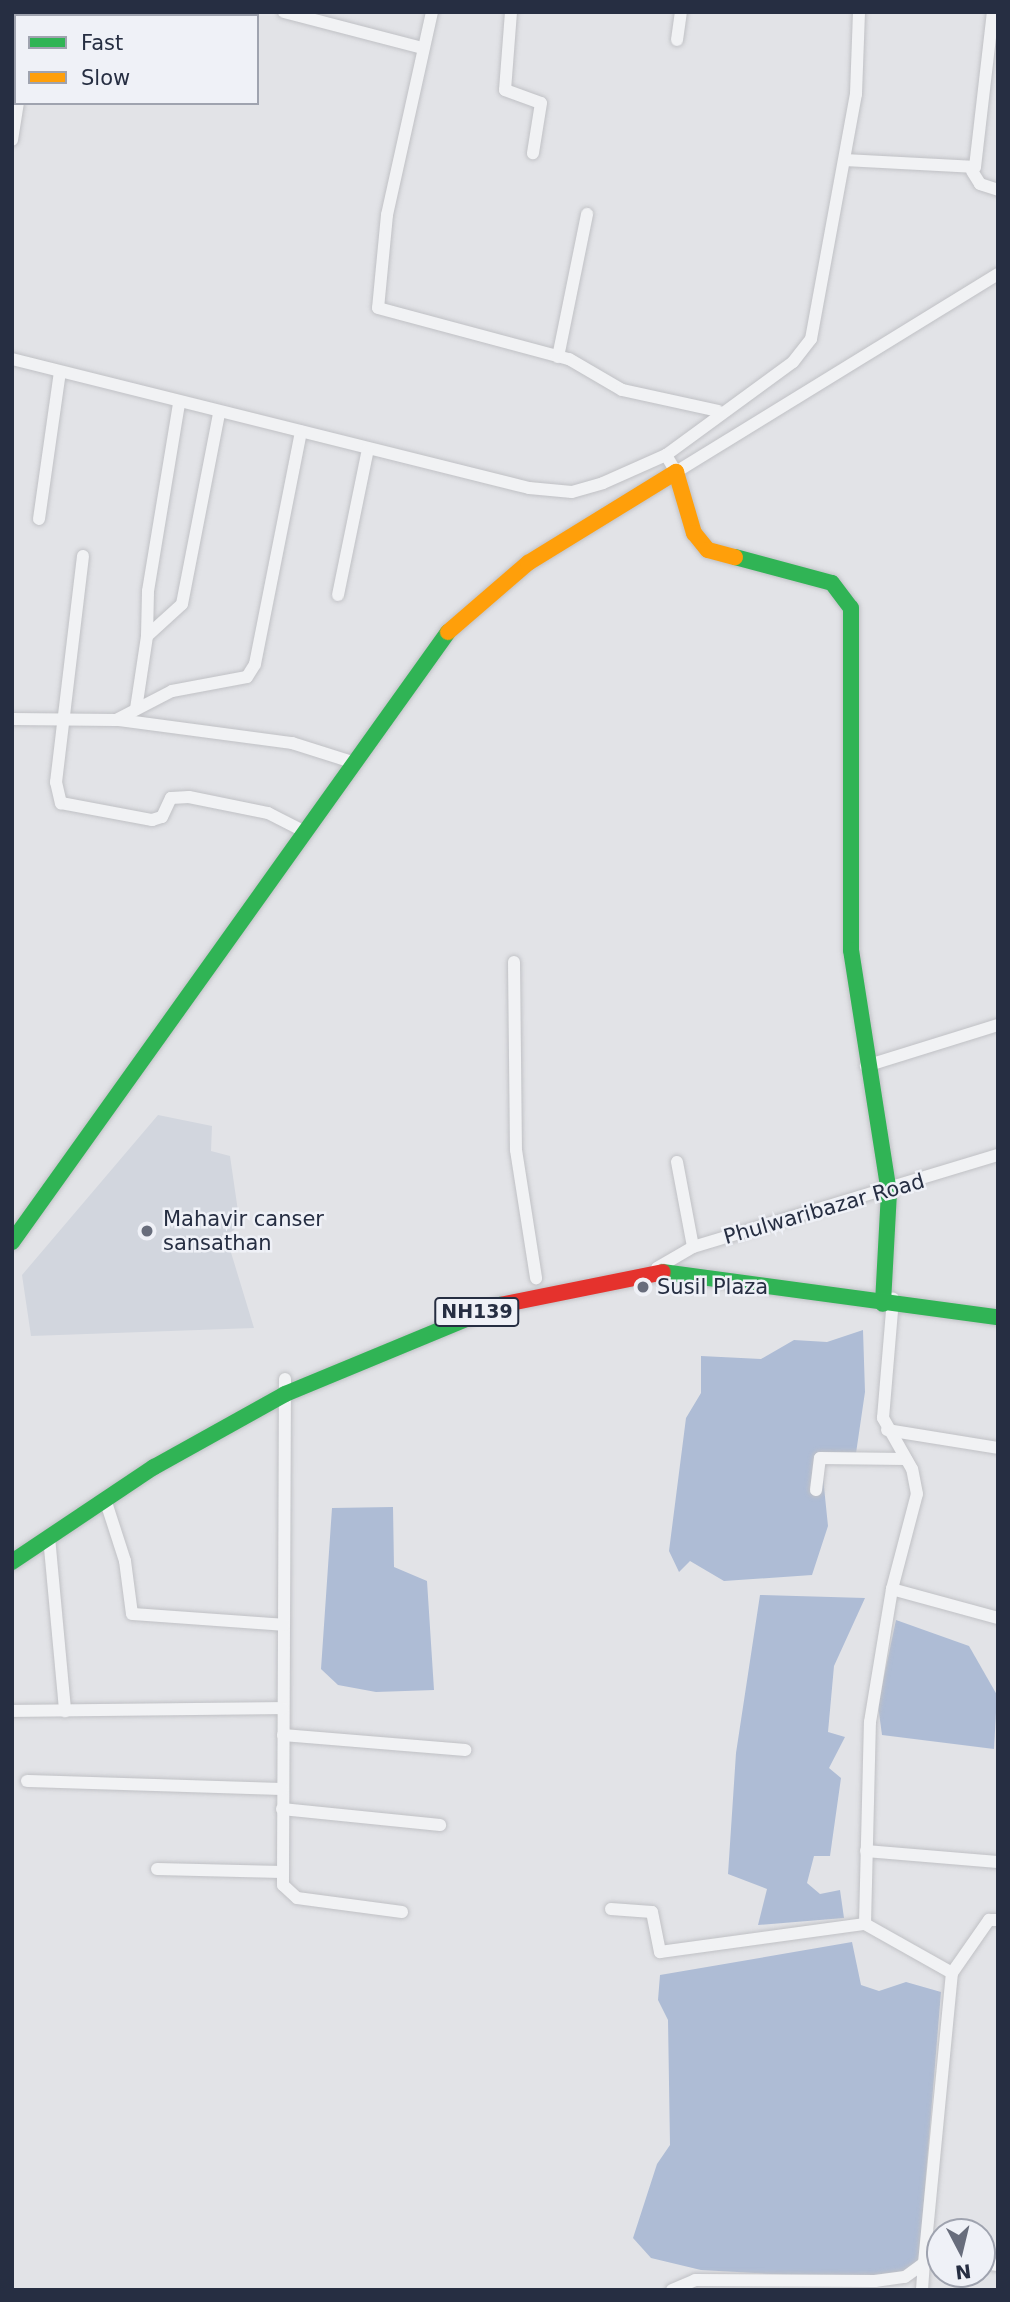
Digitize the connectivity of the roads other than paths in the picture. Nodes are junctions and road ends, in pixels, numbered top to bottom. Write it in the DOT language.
graph roads {
  1 [pos="284,12"];
  2 [pos="432,12"];
  3 [pos="511,12"];
  4 [pos="681,12"];
  5 [pos="859,12"];
  6 [pos="993,12"];
  7 [pos="677,40"];
  8 [pos="422,48"];
  9 [pos="18,105"];
  10 [pos="12,140"];
  11 [pos="533,153"];
  12 [pos="846,160"];
  13 [pos="972,170"];
  14 [pos="998,190"];
  15 [pos="587,214"];
  16 [pos="998,274"];
  17 [pos="558,357"];
  18 [pos="12,359"];
  19 [pos="60,372"];
  20 [pos="179,403"];
  21 [pos="718,411"];
  22 [pos="219,414"];
  23 [pos="301,432"];
  24 [pos="368,449"];
  25 [pos="666,455"];
  26 [pos="676,472"];
  27 [pos="39,519"];
  28 [pos="83,555"];
  29 [pos="338,595"];
  30 [pos="147,636"];
  31 [pos="136,709"];
  32 [pos="12,719"];
  33 [pos="116,720"];
  34 [pos="62,721"];
  35 [pos="352,762"];
  36 [pos="302,830"];
  37 [pos="514,962"];
  38 [pos="998,1025"];
  39 [pos="866,1066"];
  40 [pos="998,1155"];
  41 [pos="677,1162"];
  42 [pos="890,1192"];
  43 [pos="12,1242"];
  44 [pos="692,1247"];
  45 [pos="641,1257"];
  46 [pos="676,1257"];
  47 [pos="653,1270"];
  48 [pos="560,1272"];
  49 [pos="536,1279"];
  50 [pos="888,1299"];
  51 [pos="998,1303"];
  52 [pos="938,1304"];
  53 [pos="998,1317"];
  54 [pos="285,1386"];
  55 [pos="887,1430"];
  56 [pos="998,1448"];
  57 [pos="906,1459"];
  58 [pos="816,1490"];
  59 [pos="105,1499"];
  60 [pos="49,1537"];
  61 [pos="12,1545"];
  62 [pos="12,1562"];
  63 [pos="892,1589"];
  64 [pos="998,1618"];
  65 [pos="284,1625"];
  66 [pos="283,1708"];
  67 [pos="12,1711"];
  68 [pos="65,1712"];
  69 [pos="283,1735"];
  70 [pos="465,1750"];
  71 [pos="27,1781"];
  72 [pos="282,1789"];
  73 [pos="282,1809"];
  74 [pos="440,1825"];
  75 [pos="866,1851"];
  76 [pos="998,1862"];
  77 [pos="157,1869"];
  78 [pos="282,1872"];
  79 [pos="611,1909"];
  80 [pos="401,1912"];
  81 [pos="998,1920"];
  82 [pos="865,1924"];
  83 [pos="952,1973"];
  84 [pos="933,2218"];
  85 [pos="926,2260"];
  86 [pos="802,2286"];
  87 [pos="672,2290"];
  1 -- 8 [label="street"];
  2 -- 8 [label="street"];
  3 -- 11 [label="street"];
  4 -- 7 [label="street"];
  5 -- 12 [label="street"];
  6 -- 13 [label="street"];
  8 -- 17 [label="street"];
  9 -- 10 [label="street"];
  12 -- 13 [label="street"];
  12 -- 21 [label="street"];
  13 -- 14 [label="street"];
  15 -- 17 [label="street"];
  16 -- 26 [label="street"];
  17 -- 21 [label="street"];
  18 -- 19 [label="street"];
  19 -- 20 [label="street"];
  19 -- 27 [label="street"];
  20 -- 22 [label="street"];
  20 -- 30 [label="street"];
  21 -- 25 [label="street"];
  22 -- 23 [label="street"];
  22 -- 30 [label="street"];
  23 -- 24 [label="street"];
  23 -- 31 [label="street"];
  24 -- 25 [label="street"];
  24 -- 29 [label="street"];
  25 -- 26 [label="street"];
  26 -- 35 [label="main road"];
  26 -- 39 [label="main road"];
  28 -- 34 [label="street"];
  30 -- 31 [label="street"];
  31 -- 33 [label="street"];
  32 -- 34 [label="street"];
  33 -- 34 [label="street"];
  33 -- 35 [label="street"];
  34 -- 36 [label="street"];
  35 -- 36 [label="main road"];
  36 -- 43 [label="main road"];
  37 -- 49 [label="street"];
  38 -- 39 [label="street"];
  39 -- 42 [label="main road"];
  40 -- 42 [label="street, Phulwaribazar Road"];
  41 -- 44 [label="street"];
  42 -- 44 [label="street, Phulwaribazar Road"];
  42 -- 50 [label="main road"];
  44 -- 46 [label="street, Phulwaribazar Road"];
  45 -- 46 [label="main road, NH139"];
  46 -- 47 [label="street, Phulwaribazar Road"];
  46 -- 50 [label="main road, NH139"];
  47 -- 50 [label="main road, NH139"];
  47 -- 54 [label="main road, NH139"];
  48 -- 49 [label="main road, NH139"];
  49 -- 54 [label="main road, NH139"];
  50 -- 52 [label="main road, NH139"];
  50 -- 55 [label="street"];
  51 -- 52 [label="main road, NH139"];
  52 -- 53 [label="main road, NH139"];
  54 -- 59 [label="main road, NH139"];
  54 -- 61 [label="main road, NH139"];
  54 -- 65 [label="street"];
  55 -- 56 [label="street"];
  55 -- 57 [label="street"];
  57 -- 58 [label="street"];
  57 -- 63 [label="street"];
  59 -- 60 [label="main road, NH139"];
  59 -- 65 [label="street"];
  60 -- 62 [label="main road, NH139"];
  60 -- 68 [label="street"];
  63 -- 64 [label="street"];
  63 -- 75 [label="street"];
  65 -- 66 [label="street"];
  66 -- 68 [label="street"];
  66 -- 69 [label="street"];
  67 -- 68 [label="street"];
  69 -- 70 [label="street"];
  69 -- 72 [label="street"];
  71 -- 72 [label="street"];
  72 -- 73 [label="street"];
  73 -- 74 [label="street"];
  73 -- 78 [label="street"];
  75 -- 76 [label="street"];
  75 -- 82 [label="street"];
  77 -- 78 [label="street"];
  78 -- 80 [label="street"];
  79 -- 82 [label="street"];
  81 -- 83 [label="street"];
  82 -- 83 [label="street"];
  83 -- 84 [label="street"];
  85 -- 86 [label="street"];
  86 -- 87 [label="street"];
}
